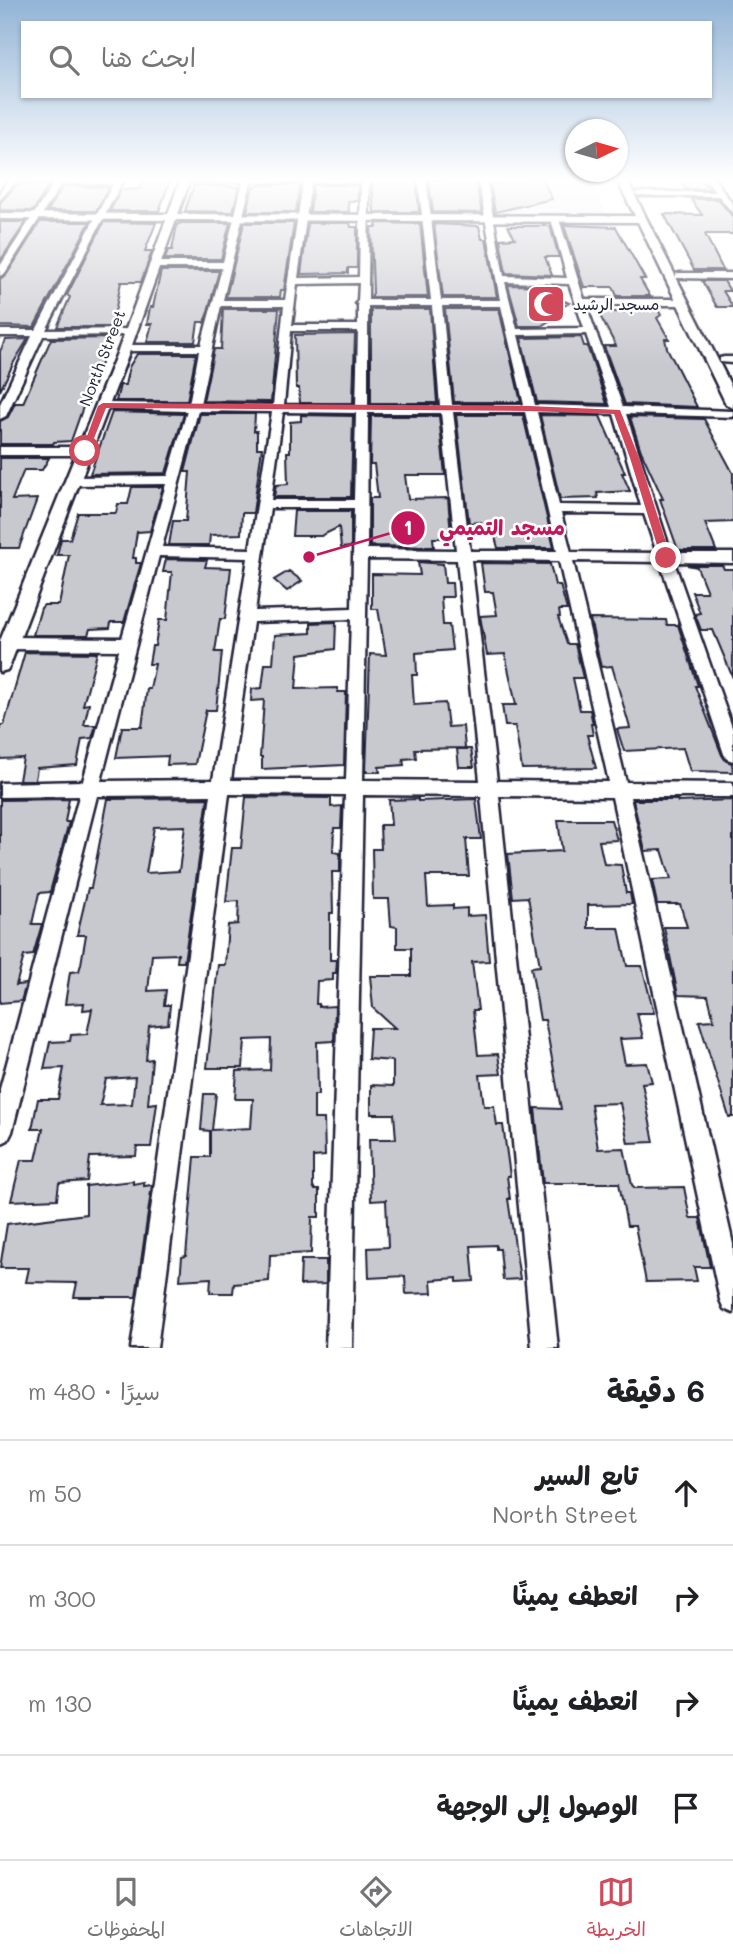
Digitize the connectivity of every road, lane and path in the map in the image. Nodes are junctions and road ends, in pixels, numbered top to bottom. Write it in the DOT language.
graph roads {
  1 [pos="21,241"];
  2 [pos="87,241"];
  3 [pos="163,241"];
  4 [pos="233,241"];
  5 [pos="298,241"];
  6 [pos="363,241"];
  7 [pos="431,241"];
  8 [pos="494,241"];
  9 [pos="561,241"];
  10 [pos="651,241"];
  11 [pos="661,241"];
  12 [pos="154,265"];
  13 [pos="226,265"];
  14 [pos="0,273"];
  15 [pos="679,276"];
  16 [pos="733,276"];
  17 [pos="500,279"];
  18 [pos="293,281"];
  19 [pos="362,281"];
  20 [pos="573,281"];
  21 [pos="580,302"];
  22 [pos="682,302"];
  23 [pos="217,303"];
  24 [pos="289,303"];
  25 [pos="361,303"];
  26 [pos="435,303"];
  27 [pos="506,303"];
  28 [pos="288,328"];
  29 [pos="361,328"];
  30 [pos="590,331"];
  31 [pos="39,332"];
  32 [pos="131,332"];
  33 [pos="512,332"];
  34 [pos="0,333"];
  35 [pos="125,348"];
  36 [pos="205,348"];
  37 [pos="729,360"];
  38 [pos="733,378"];
  39 [pos="733,404"];
  40 [pos="103,406"];
  41 [pos="194,406"];
  42 [pos="278,408"];
  43 [pos="529,408"];
  44 [pos="361,410"];
  45 [pos="447,410"];
  46 [pos="617,412"];
  47 [pos="733,414"];
  48 [pos="0,416"];
  49 [pos="0,451"];
  50 [pos="85,451"];
  51 [pos="174,480"];
  52 [pos="72,481"];
  53 [pos="262,504"];
  54 [pos="360,504"];
  55 [pos="554,509"];
  56 [pos="649,510"];
  57 [pos="155,551"];
  58 [pos="254,554"];
  59 [pos="360,554"];
  60 [pos="465,555"];
  61 [pos="565,555"];
  62 [pos="666,558"];
  63 [pos="733,558"];
  64 [pos="359,613"];
  65 [pos="247,617"];
  66 [pos="0,624"];
  67 [pos="17,624"];
  68 [pos="9,643"];
  69 [pos="128,644"];
  70 [pos="0,665"];
  71 [pos="733,754"];
  72 [pos="221,787"];
  73 [pos="354,787"];
  74 [pos="491,788"];
  75 [pos="619,788"];
  76 [pos="92,789"];
  77 [pos="0,790"];
  78 [pos="733,790"];
  79 [pos="0,1132"];
  80 [pos="733,1300"];
  81 [pos="144,1348"];
  82 [pos="339,1348"];
  83 [pos="545,1348"];
  1 -- 14 [label="street"];
  2 -- 31 [label="street"];
  3 -- 12 [label="street, North Street"];
  4 -- 13 [label="street"];
  5 -- 18 [label="street"];
  6 -- 19 [label="street"];
  7 -- 26 [label="street"];
  8 -- 17 [label="street"];
  9 -- 20 [label="street"];
  10 -- 22 [label="street"];
  11 -- 15 [label="street"];
  12 -- 13 [label="street"];
  12 -- 32 [label="street, North Street"];
  13 -- 23 [label="street"];
  15 -- 16 [label="street"];
  15 -- 37 [label="street"];
  17 -- 20 [label="street"];
  17 -- 27 [label="street"];
  18 -- 19 [label="street"];
  18 -- 24 [label="street"];
  19 -- 25 [label="street"];
  20 -- 21 [label="street"];
  21 -- 22 [label="street"];
  21 -- 30 [label="street"];
  22 -- 39 [label="street"];
  23 -- 24 [label="street"];
  23 -- 36 [label="street"];
  24 -- 28 [label="street"];
  25 -- 26 [label="street"];
  25 -- 29 [label="street"];
  26 -- 27 [label="street"];
  26 -- 45 [label="street"];
  27 -- 33 [label="street"];
  28 -- 29 [label="street"];
  28 -- 42 [label="street"];
  29 -- 44 [label="street"];
  30 -- 33 [label="street"];
  30 -- 46 [label="street"];
  31 -- 32 [label="street"];
  31 -- 34 [label="street"];
  31 -- 48 [label="street"];
  32 -- 35 [label="street, North Street"];
  33 -- 43 [label="street"];
  35 -- 36 [label="street"];
  35 -- 40 [label="street, North Street"];
  36 -- 41 [label="street"];
  37 -- 38 [label="street"];
  40 -- 41 [label="street"];
  40 -- 50 [label="street, North Street"];
  41 -- 42 [label="street"];
  41 -- 51 [label="street"];
  42 -- 44 [label="street"];
  42 -- 53 [label="street"];
  43 -- 45 [label="street"];
  43 -- 46 [label="street"];
  43 -- 55 [label="street"];
  44 -- 45 [label="street"];
  44 -- 54 [label="street"];
  45 -- 60 [label="street"];
  46 -- 47 [label="street"];
  46 -- 56 [label="street"];
  49 -- 50 [label="street"];
  50 -- 52 [label="street, North Street"];
  51 -- 52 [label="street"];
  51 -- 57 [label="street"];
  52 -- 67 [label="street, North Street"];
  53 -- 54 [label="street"];
  53 -- 58 [label="street"];
  54 -- 59 [label="street"];
  55 -- 56 [label="street"];
  55 -- 61 [label="street"];
  56 -- 62 [label="street"];
  57 -- 58 [label="street"];
  57 -- 69 [label="street"];
  58 -- 65 [label="street"];
  59 -- 60 [label="street"];
  59 -- 64 [label="street"];
  60 -- 61 [label="street"];
  60 -- 74 [label="street"];
  61 -- 62 [label="street"];
  61 -- 75 [label="street"];
  62 -- 63 [label="street"];
  62 -- 71 [label="street"];
  64 -- 65 [label="street"];
  64 -- 73 [label="street"];
  65 -- 72 [label="street"];
  66 -- 67 [label="street"];
  67 -- 68 [label="street, North Street"];
  68 -- 69 [label="street"];
  68 -- 70 [label="street, North Street"];
  69 -- 76 [label="street"];
  72 -- 73 [label="street"];
  72 -- 76 [label="street"];
  72 -- 81 [label="street"];
  73 -- 74 [label="street"];
  73 -- 82 [label="street"];
  74 -- 75 [label="street"];
  74 -- 83 [label="street"];
  75 -- 78 [label="street"];
  75 -- 80 [label="street"];
  76 -- 77 [label="street"];
  76 -- 79 [label="street"];
}
